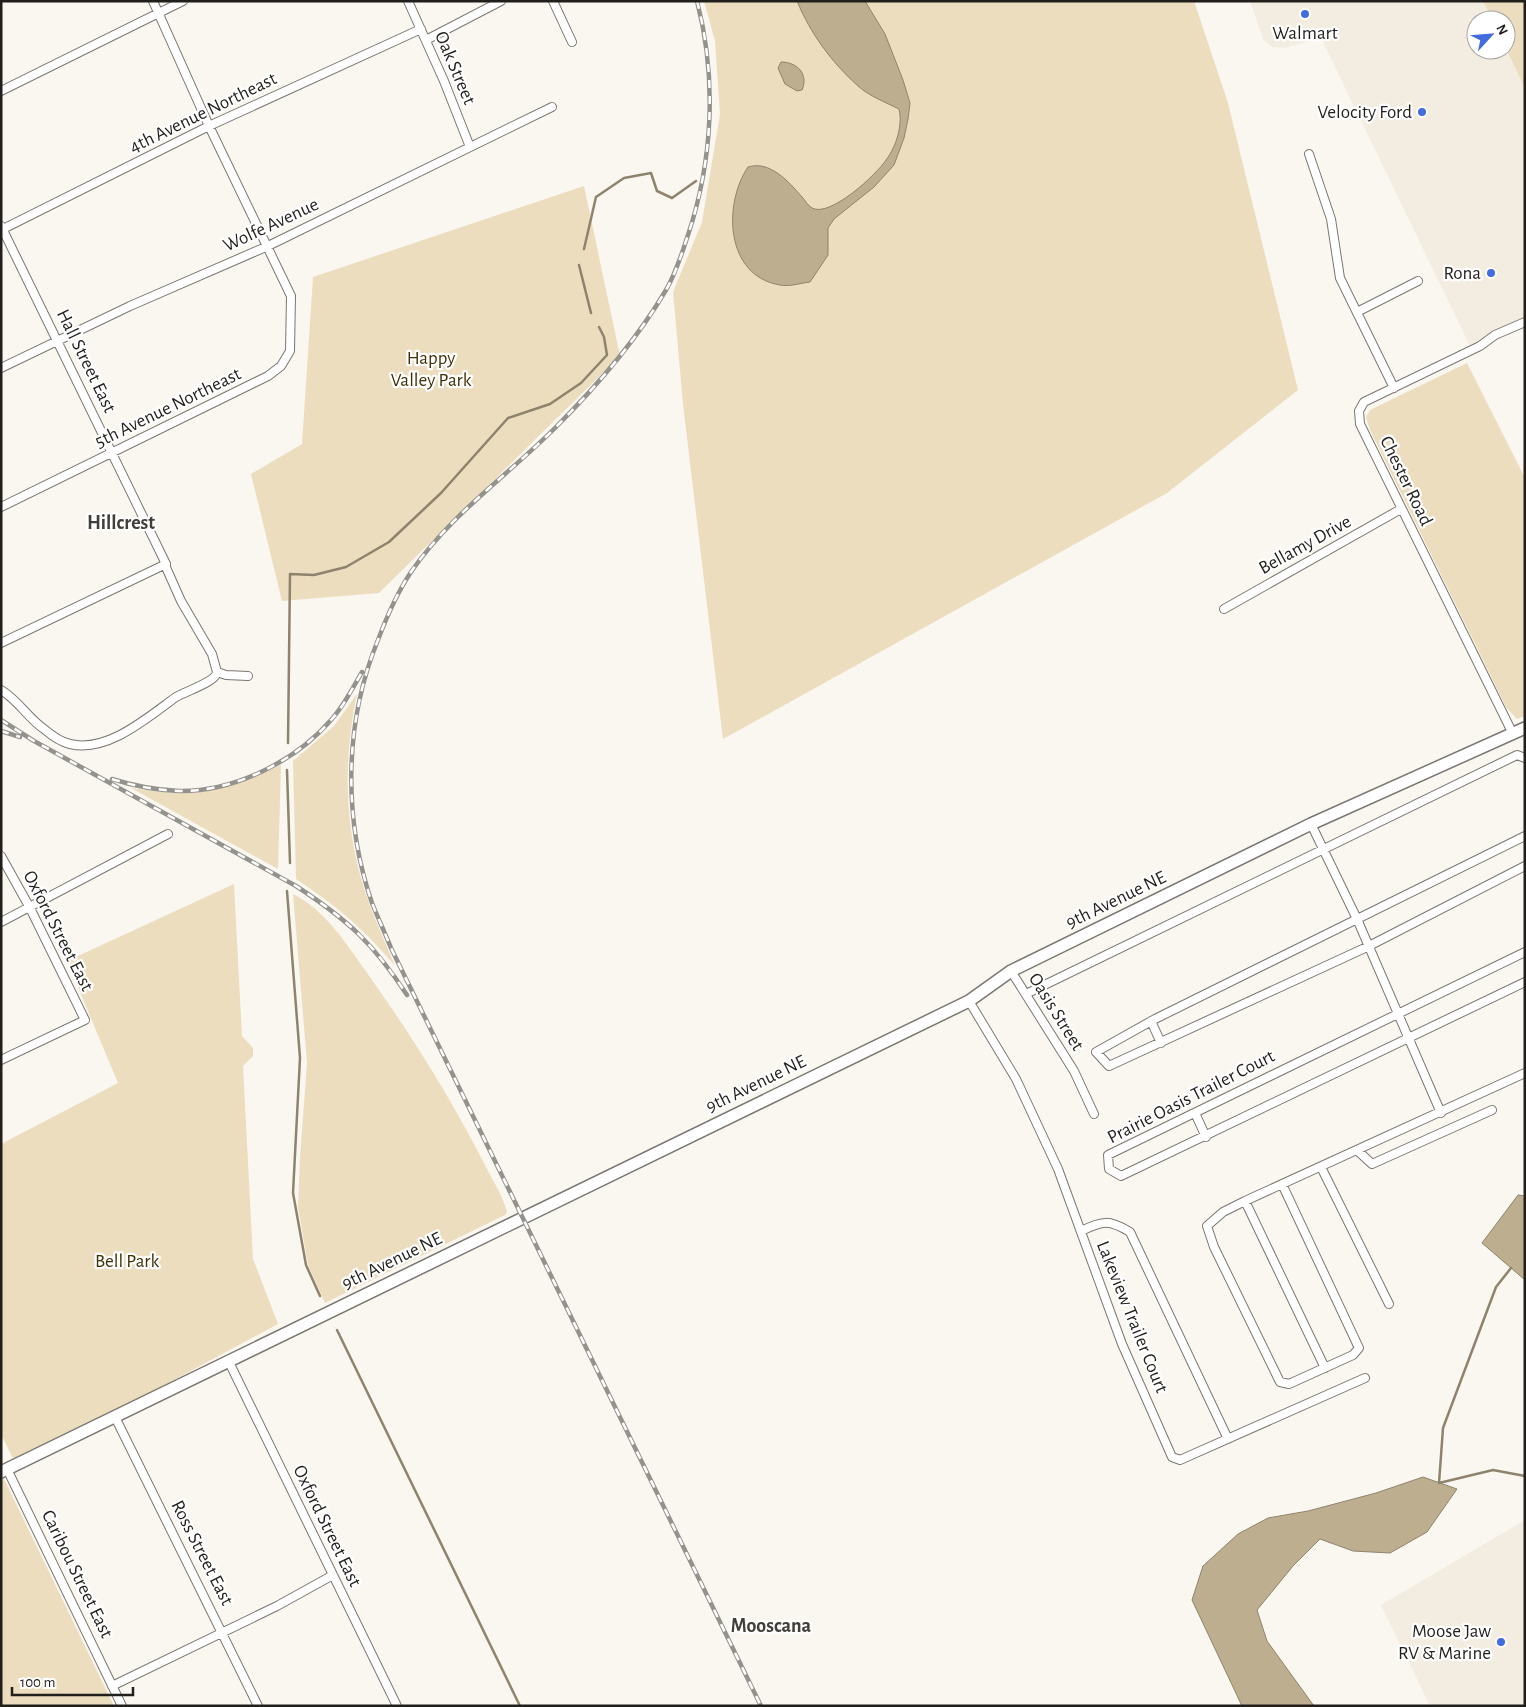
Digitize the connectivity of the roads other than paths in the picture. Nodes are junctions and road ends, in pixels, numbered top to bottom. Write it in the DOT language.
graph roads {
  1 [pos="153,1"];
  2 [pos="183,1"];
  3 [pos="408,1"];
  4 [pos="501,1"];
  5 [pos="553,1"];
  6 [pos="159,13"];
  7 [pos="421,29"];
  8 [pos="426,40"];
  9 [pos="572,42"];
  10 [pos="1,91"];
  11 [pos="552,107"];
  12 [pos="209,126"];
  13 [pos="470,147"];
  14 [pos="1309,154"];
  15 [pos="2,228"];
  16 [pos="268,246"];
  17 [pos="1418,281"];
  18 [pos="1357,312"];
  19 [pos="1525,322"];
  20 [pos="58,340"];
  21 [pos="1,368"];
  22 [pos="1394,388"];
  23 [pos="112,453"];
  24 [pos="1,507"];
  25 [pos="1401,509"];
  26 [pos="165,564"];
  27 [pos="1224,609"];
  28 [pos="1,643"];
  29 [pos="217,672"];
  30 [pos="248,676"];
  31 [pos="1,690"];
  32 [pos="1525,728"];
  33 [pos="1513,734"];
  34 [pos="1525,758"];
  35 [pos="1311,824"];
  36 [pos="168,834"];
  37 [pos="1525,836"];
  38 [pos="1324,849"];
  39 [pos="1,856"];
  40 [pos="1525,866"];
  41 [pos="30,908"];
  42 [pos="1356,919"];
  43 [pos="1,922"];
  44 [pos="1367,947"];
  45 [pos="1525,952"];
  46 [pos="1011,971"];
  47 [pos="1525,982"];
  48 [pos="1026,994"];
  49 [pos="968,1001"];
  50 [pos="1396,1012"];
  51 [pos="1151,1021"];
  52 [pos="1409,1039"];
  53 [pos="1161,1043"];
  54 [pos="1,1060"];
  55 [pos="1525,1073"];
  56 [pos="1492,1110"];
  57 [pos="1195,1112"];
  58 [pos="1441,1113"];
  59 [pos="1094,1114"];
  60 [pos="1206,1137"];
  61 [pos="1358,1151"];
  62 [pos="1321,1168"];
  63 [pos="1282,1184"];
  64 [pos="1245,1200"];
  65 [pos="1081,1231"];
  66 [pos="1389,1304"];
  67 [pos="228,1360"];
  68 [pos="1325,1368"];
  69 [pos="1365,1378"];
  70 [pos="114,1417"];
  71 [pos="1228,1439"];
  72 [pos="1,1458"];
  73 [pos="4,1470"];
  74 [pos="333,1575"];
  75 [pos="223,1633"];
  76 [pos="112,1686"];
  77 [pos="122,1706"];
  78 [pos="258,1706"];
  79 [pos="396,1706"];
  1 -- 6 [label="street"];
  2 -- 6 [label="street"];
  3 -- 7 [label="street, Oak Street"];
  4 -- 8 [label="street"];
  5 -- 9 [label="street"];
  6 -- 10 [label="street"];
  6 -- 12 [label="street"];
  7 -- 8 [label="street, Oak Street"];
  7 -- 12 [label="street, 4th Avenue Northeast"];
  8 -- 13 [label="street, Oak Street"];
  11 -- 13 [label="street, Wolfe Avenue"];
  12 -- 15 [label="street, 4th Avenue Northeast"];
  12 -- 16 [label="street"];
  13 -- 16 [label="street, Wolfe Avenue"];
  14 -- 18 [label="street"];
  15 -- 20 [label="street, Hall Street East"];
  16 -- 20 [label="street, Wolfe Avenue"];
  16 -- 23 [label="street, 5th Avenue Northeast"];
  17 -- 18 [label="street"];
  18 -- 22 [label="street"];
  19 -- 22 [label="street, Chester Road"];
  20 -- 21 [label="street, Wolfe Avenue"];
  20 -- 23 [label="street, Hall Street East"];
  22 -- 25 [label="street, Chester Road"];
  23 -- 24 [label="street, 5th Avenue Northeast"];
  23 -- 26 [label="street, Hall Street East"];
  25 -- 27 [label="street, Bellamy Drive"];
  25 -- 33 [label="street, Chester Road"];
  26 -- 28 [label="street"];
  26 -- 29 [label="street, Hall Street East"];
  29 -- 30 [label="street"];
  29 -- 31 [label="street"];
  32 -- 33 [label="street, 9th Avenue NE"];
  33 -- 35 [label="street, 9th Avenue NE"];
  34 -- 38 [label="street"];
  35 -- 38 [label="street"];
  35 -- 46 [label="street, 9th Avenue NE"];
  36 -- 41 [label="street"];
  37 -- 42 [label="street"];
  38 -- 42 [label="street"];
  38 -- 48 [label="street"];
  39 -- 41 [label="street, Oxford Street East"];
  40 -- 44 [label="street"];
  41 -- 43 [label="street"];
  41 -- 54 [label="street, Oxford Street East"];
  42 -- 44 [label="street"];
  42 -- 51 [label="street"];
  44 -- 50 [label="street"];
  44 -- 53 [label="street"];
  45 -- 50 [label="street, Prairie Oasis Trailer Court"];
  46 -- 48 [label="street, Oasis Street"];
  46 -- 49 [label="street, 9th Avenue NE"];
  47 -- 52 [label="street, Prairie Oasis Trailer Court"];
  48 -- 59 [label="street, Oasis Street"];
  49 -- 65 [label="street, Lakeview Trailer Court"];
  49 -- 67 [label="street, 9th Avenue NE"];
  50 -- 52 [label="street"];
  50 -- 57 [label="street, Prairie Oasis Trailer Court"];
  51 -- 53 [label="street"];
  51 -- 53 [label="street"];
  52 -- 58 [label="street"];
  52 -- 60 [label="street, Prairie Oasis Trailer Court"];
  55 -- 58 [label="street"];
  56 -- 61 [label="street"];
  57 -- 60 [label="street"];
  57 -- 60 [label="street, Prairie Oasis Trailer Court"];
  58 -- 61 [label="street"];
  61 -- 62 [label="street"];
  62 -- 63 [label="street"];
  62 -- 66 [label="street"];
  63 -- 64 [label="street"];
  63 -- 68 [label="street"];
  64 -- 68 [label="street"];
  64 -- 68 [label="street"];
  65 -- 71 [label="street"];
  65 -- 71 [label="street, Lakeview Trailer Court"];
  67 -- 70 [label="street, 9th Avenue NE"];
  67 -- 74 [label="street, Oxford Street East"];
  69 -- 71 [label="street, Lakeview Trailer Court"];
  70 -- 73 [label="street, 9th Avenue NE"];
  70 -- 75 [label="street, Ross Street East"];
  72 -- 73 [label="street, Caribou Street East"];
  73 -- 76 [label="street, Caribou Street East"];
  74 -- 75 [label="street"];
  74 -- 79 [label="street, Oxford Street East"];
  75 -- 76 [label="street"];
  75 -- 78 [label="street, Ross Street East"];
  76 -- 77 [label="street, Caribou Street East"];
}
